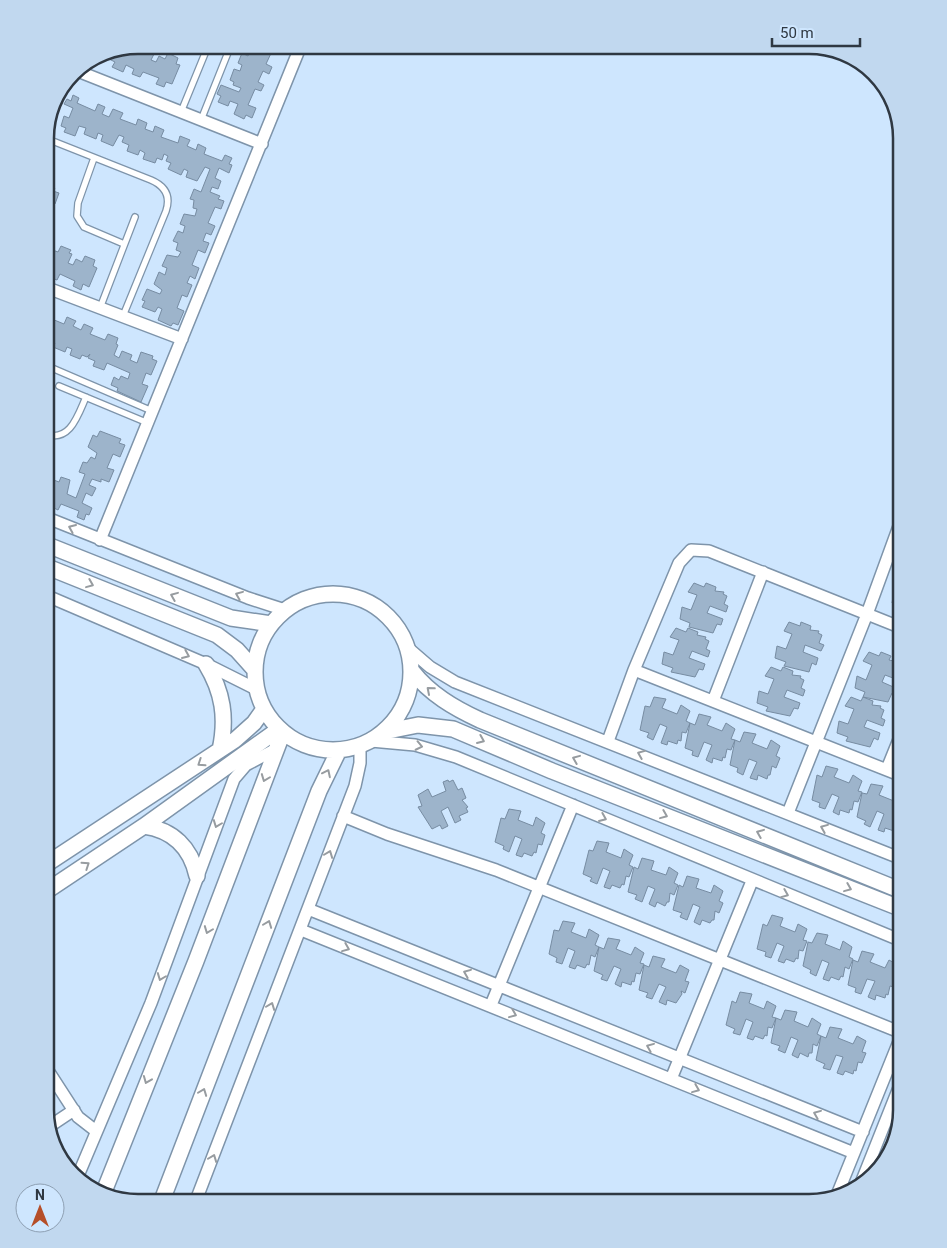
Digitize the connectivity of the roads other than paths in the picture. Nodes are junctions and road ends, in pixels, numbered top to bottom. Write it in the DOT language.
graph roads {
  1 [pos="205,54"];
  2 [pos="227,54"];
  3 [pos="297,54"];
  4 [pos="84,73"];
  5 [pos="182,112"];
  6 [pos="201,120"];
  7 [pos="54,142"];
  8 [pos="262,144"];
  9 [pos="94,158"];
  10 [pos="135,217"];
  11 [pos="124,244"];
  12 [pos="54,290"];
  13 [pos="100,308"];
  14 [pos="123,316"];
  15 [pos="182,339"];
  16 [pos="54,368"];
  17 [pos="59,386"];
  18 [pos="86,398"];
  19 [pos="152,411"];
  20 [pos="148,423"];
  21 [pos="54,436"];
  22 [pos="54,521"];
  23 [pos="100,540"];
  24 [pos="893,543"];
  25 [pos="54,548"];
  26 [pos="54,570"];
  27 [pos="763,572"];
  28 [pos="54,599"];
  29 [pos="285,610"];
  30 [pos="868,614"];
  31 [pos="271,624"];
  32 [pos="893,624"];
  33 [pos="408,648"];
  34 [pos="206,664"];
  35 [pos="254,669"];
  36 [pos="634,670"];
  37 [pos="412,671"];
  38 [pos="256,689"];
  39 [pos="713,701"];
  40 [pos="264,709"];
  41 [pos="281,731"];
  42 [pos="383,732"];
  43 [pos="608,741"];
  44 [pos="817,742"];
  45 [pos="365,743"];
  46 [pos="276,749"];
  47 [pos="220,750"];
  48 [pos="339,750"];
  49 [pos="893,754"];
  50 [pos="887,769"];
  51 [pos="893,772"];
  52 [pos="573,805"];
  53 [pos="788,812"];
  54 [pos="343,816"];
  55 [pos="144,826"];
  56 [pos="893,855"];
  57 [pos="54,859"];
  58 [pos="197,876"];
  59 [pos="752,881"];
  60 [pos="54,886"];
  61 [pos="538,887"];
  62 [pos="893,887"];
  63 [pos="893,906"];
  64 [pos="308,909"];
  65 [pos="300,930"];
  66 [pos="893,937"];
  67 [pos="719,961"];
  68 [pos="499,986"];
  69 [pos="491,1005"];
  70 [pos="893,1030"];
  71 [pos="893,1057"];
  72 [pos="679,1058"];
  73 [pos="671,1079"];
  74 [pos="54,1080"];
  75 [pos="893,1102"];
  76 [pos="74,1110"];
  77 [pos="55,1123"];
  78 [pos="96,1131"];
  79 [pos="863,1132"];
  80 [pos="854,1153"];
  81 [pos="80,1171"];
  82 [pos="864,1174"];
  83 [pos="105,1188"];
  84 [pos="840,1188"];
  85 [pos="164,1194"];
  86 [pos="198,1194"];
  1 -- 5 [label="lane"];
  2 -- 6 [label="lane"];
  3 -- 8 [label="street"];
  4 -- 5 [label="street"];
  5 -- 6 [label="street"];
  6 -- 8 [label="street"];
  7 -- 9 [label="lane"];
  8 -- 15 [label="street"];
  9 -- 11 [label="lane"];
  9 -- 14 [label="lane"];
  10 -- 11 [label="lane"];
  11 -- 13 [label="lane"];
  12 -- 13 [label="street"];
  13 -- 14 [label="street"];
  14 -- 15 [label="street"];
  15 -- 19 [label="street"];
  16 -- 19 [label="lane"];
  17 -- 18 [label="lane"];
  18 -- 20 [label="lane"];
  18 -- 21 [label="lane"];
  19 -- 20 [label="street"];
  20 -- 23 [label="street"];
  23 -- 22 [label="street, one-way"];
  29 -- 23 [label="street, one-way"];
  24 -- 30 [label="street"];
  31 -- 25 [label="street, one-way"];
  26 -- 35 [label="street, one-way"];
  27 -- 30 [label="street"];
  27 -- 36 [label="street"];
  27 -- 39 [label="street"];
  28 -- 34 [label="street, one-way"];
  29 -- 31 [label="street"];
  29 -- 33 [label="street"];
  30 -- 32 [label="street"];
  30 -- 44 [label="street"];
  31 -- 35 [label="street"];
  33 -- 37 [label="street"];
  33 -- 43 [label="street"];
  34 -- 38 [label="street"];
  34 -- 47 [label="street"];
  35 -- 38 [label="street"];
  36 -- 39 [label="street"];
  36 -- 43 [label="street"];
  37 -- 42 [label="street"];
  62 -- 37 [label="street, one-way"];
  38 -- 40 [label="street"];
  39 -- 44 [label="street"];
  40 -- 41 [label="street"];
  40 -- 47 [label="street"];
  41 -- 46 [label="street"];
  41 -- 48 [label="street"];
  41 -- 55 [label="street"];
  42 -- 45 [label="street"];
  42 -- 63 [label="street, one-way"];
  53 -- 43 [label="street, one-way"];
  44 -- 50 [label="street"];
  44 -- 53 [label="street"];
  45 -- 48 [label="street"];
  45 -- 52 [label="street, one-way"];
  45 -- 54 [label="street"];
  46 -- 58 [label="street, one-way"];
  46 -- 83 [label="street, one-way"];
  47 -- 57 [label="street, one-way"];
  85 -- 48 [label="street, one-way"];
  49 -- 50 [label="street"];
  50 -- 51 [label="street"];
  52 -- 59 [label="street, one-way"];
  52 -- 61 [label="street"];
  56 -- 53 [label="street, one-way"];
  54 -- 61 [label="street"];
  64 -- 54 [label="street, one-way"];
  55 -- 58 [label="street"];
  60 -- 55 [label="street, one-way"];
  58 -- 78 [label="street, one-way"];
  59 -- 66 [label="street, one-way"];
  59 -- 67 [label="street"];
  61 -- 67 [label="street"];
  61 -- 68 [label="street"];
  64 -- 65 [label="street"];
  68 -- 64 [label="street, one-way"];
  65 -- 69 [label="street, one-way"];
  86 -- 65 [label="street, one-way"];
  67 -- 70 [label="street"];
  67 -- 72 [label="street"];
  68 -- 69 [label="street"];
  72 -- 68 [label="street, one-way"];
  69 -- 73 [label="street, one-way"];
  71 -- 79 [label="street"];
  72 -- 73 [label="street"];
  79 -- 72 [label="street, one-way"];
  73 -- 80 [label="street, one-way"];
  74 -- 76 [label="street"];
  75 -- 82 [label="street"];
  76 -- 77 [label="street"];
  76 -- 78 [label="street"];
  78 -- 81 [label="street"];
  79 -- 80 [label="street"];
  80 -- 84 [label="street"];
}
